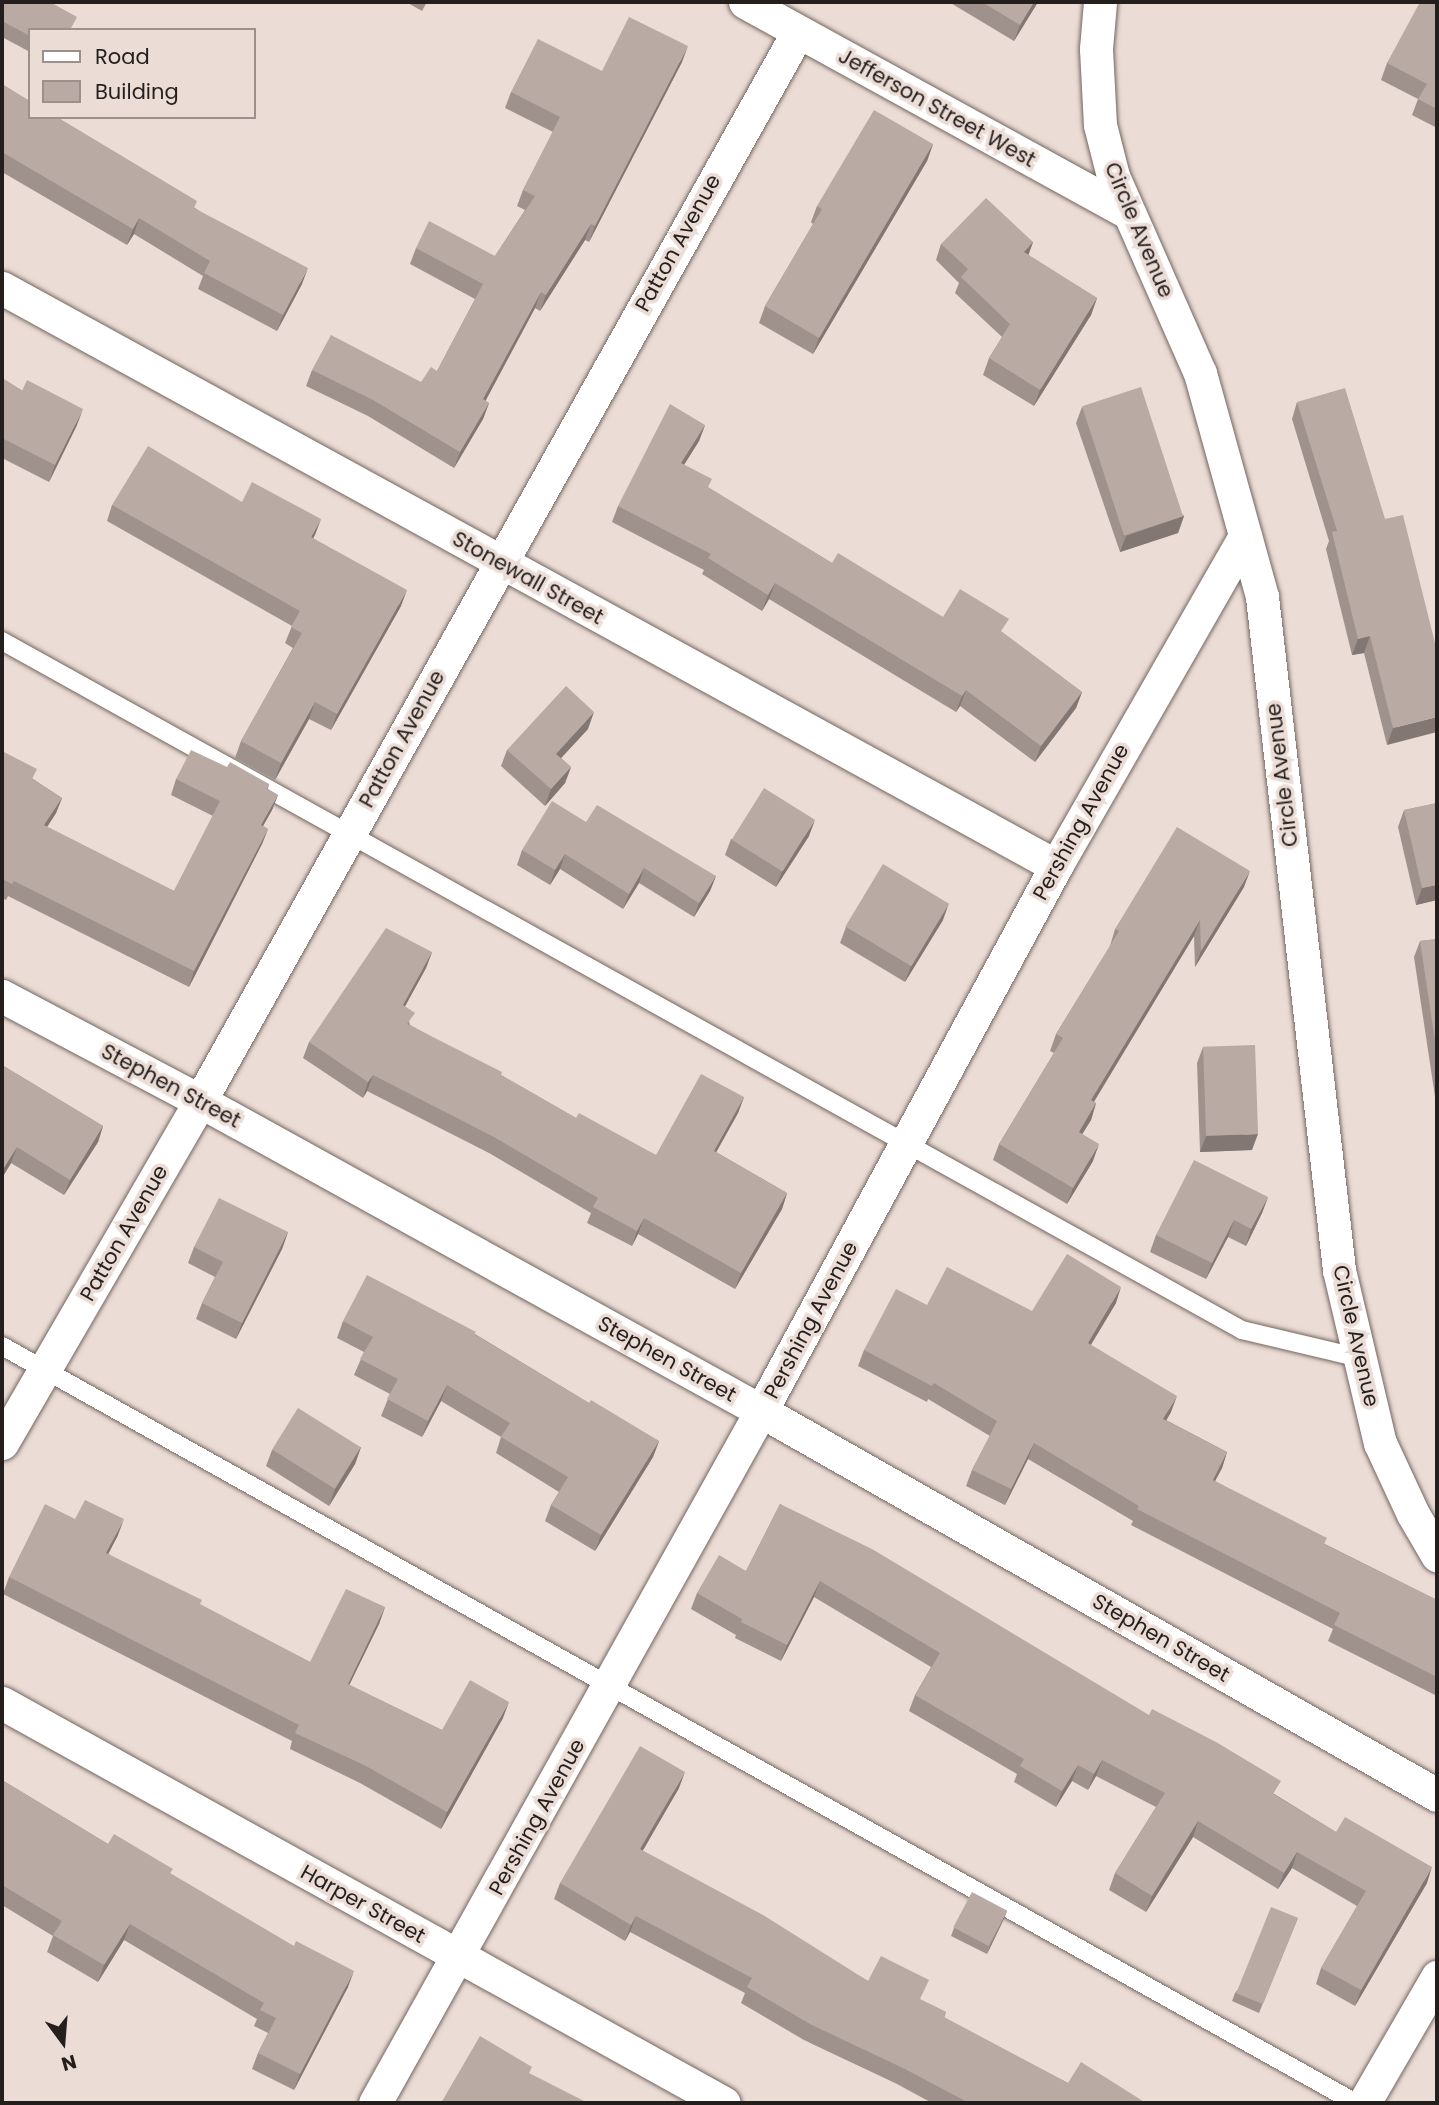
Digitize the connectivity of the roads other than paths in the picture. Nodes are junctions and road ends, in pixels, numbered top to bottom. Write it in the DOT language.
graph roads {
  1 [pos="745,2"];
  2 [pos="1100,2"];
  3 [pos="798,32"];
  4 [pos="1129,213"];
  5 [pos="2,288"];
  6 [pos="1245,536"];
  7 [pos="500,563"];
  8 [pos="2,641"];
  9 [pos="349,833"];
  10 [pos="1056,866"];
  11 [pos="2,996"];
  12 [pos="200,1101"];
  13 [pos="907,1143"];
  14 [pos="2,1346"];
  15 [pos="1360,1358"];
  16 [pos="44,1369"];
  17 [pos="761,1411"];
  18 [pos="2,1443"];
  19 [pos="1437,1555"];
  20 [pos="609,1685"];
  21 [pos="2,1703"];
  22 [pos="1437,1795"];
  23 [pos="459,1957"];
  24 [pos="1437,1977"];
  25 [pos="375,2103"];
  26 [pos="724,2103"];
  27 [pos="1356,2103"];
  28 [pos="1364,2103"];
  1 -- 3 [label="street, Jefferson Street West"];
  2 -- 4 [label="street, Circle Avenue"];
  3 -- 4 [label="street, Jefferson Street West"];
  3 -- 7 [label="street, Patton Avenue"];
  4 -- 6 [label="street, Circle Avenue"];
  5 -- 7 [label="street, Stonewall Street"];
  6 -- 10 [label="street, Pershing Avenue"];
  6 -- 15 [label="street, Circle Avenue"];
  7 -- 9 [label="street, Patton Avenue"];
  7 -- 10 [label="street, Stonewall Street"];
  8 -- 9 [label="lane"];
  9 -- 12 [label="street, Patton Avenue"];
  9 -- 13 [label="lane"];
  10 -- 13 [label="street, Pershing Avenue"];
  11 -- 12 [label="street, Stephen Street"];
  12 -- 16 [label="street, Patton Avenue"];
  12 -- 17 [label="street, Stephen Street"];
  13 -- 15 [label="lane"];
  13 -- 17 [label="street, Pershing Avenue"];
  14 -- 16 [label="lane"];
  15 -- 19 [label="street, Circle Avenue"];
  16 -- 18 [label="street, Patton Avenue"];
  16 -- 20 [label="lane"];
  17 -- 20 [label="street, Pershing Avenue"];
  17 -- 22 [label="street, Stephen Street"];
  20 -- 23 [label="street, Pershing Avenue"];
  20 -- 27 [label="lane"];
  21 -- 23 [label="street, Harper Street"];
  23 -- 25 [label="street, Pershing Avenue"];
  23 -- 26 [label="street, Harper Street"];
  24 -- 28 [label="street"];
}
